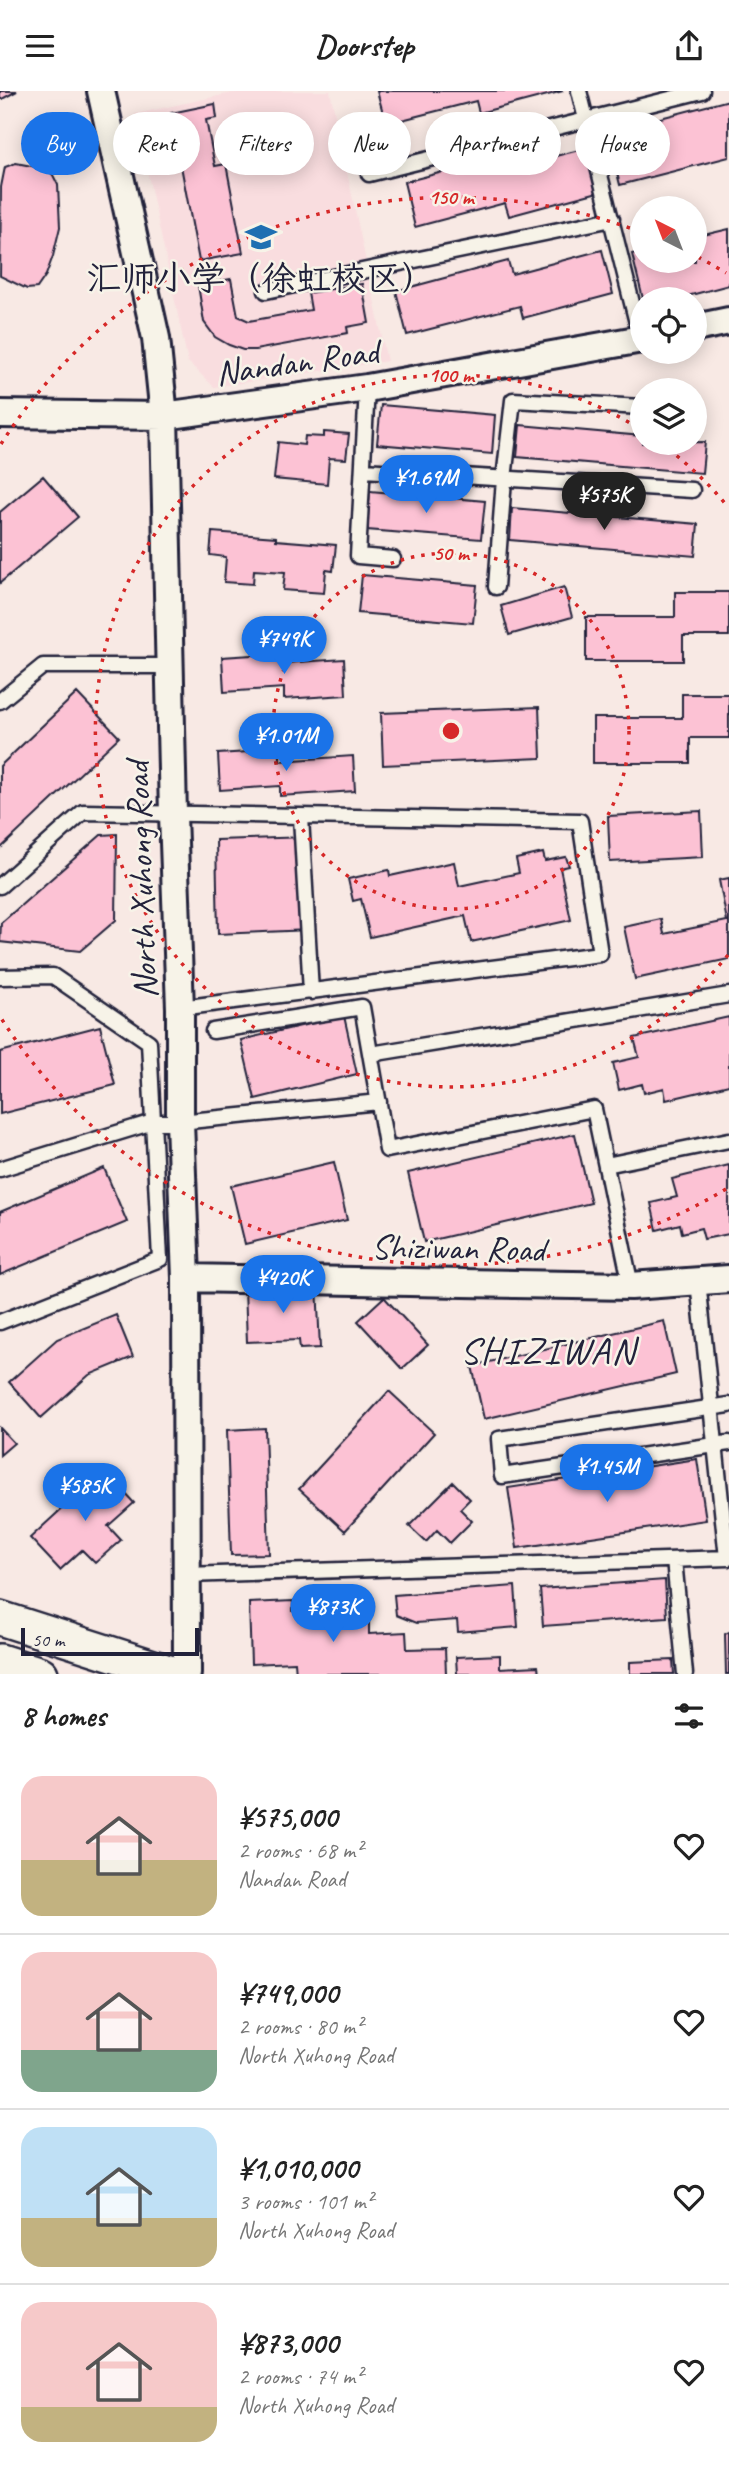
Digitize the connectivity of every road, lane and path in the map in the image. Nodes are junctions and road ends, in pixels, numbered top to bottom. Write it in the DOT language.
graph roads {
  1 [pos="101,91"];
  2 [pos="579,91"];
  3 [pos="702,91"];
  4 [pos="585,112"];
  5 [pos="619,112"];
  6 [pos="575,123"];
  7 [pos="411,164"];
  8 [pos="601,175"];
  9 [pos="612,219"];
  10 [pos="266,291"];
  11 [pos="630,291"];
  12 [pos="729,321"];
  13 [pos="707,326"];
  14 [pos="630,341"];
  15 [pos="367,388"];
  16 [pos="630,406"];
  17 [pos="0,414"];
  18 [pos="164,416"];
  19 [pos="364,470"];
  20 [pos="504,479"];
  21 [pos="692,490"];
  22 [pos="393,559"];
  23 [pos="496,587"];
  24 [pos="170,666"];
  25 [pos="0,701"];
  26 [pos="173,815"];
  27 [pos="301,817"];
  28 [pos="0,886"];
  29 [pos="0,977"];
  30 [pos="311,992"];
  31 [pos="729,995"];
  32 [pos="180,1008"];
  33 [pos="213,1031"];
  34 [pos="371,1054"];
  35 [pos="379,1102"];
  36 [pos="153,1122"];
  37 [pos="180,1122"];
  38 [pos="729,1140"];
  39 [pos="606,1165"];
  40 [pos="0,1170"];
  41 [pos="186,1278"];
  42 [pos="729,1279"];
  43 [pos="698,1281"];
  44 [pos="631,1286"];
  45 [pos="0,1322"];
  46 [pos="729,1405"];
  47 [pos="711,1408"];
  48 [pos="722,1444"];
  49 [pos="728,1558"];
  50 [pos="674,1560"];
  51 [pos="186,1575"];
  52 [pos="0,1618"];
  53 [pos="0,1661"];
  54 [pos="41,1674"];
  55 [pos="175,1674"];
  56 [pos="187,1674"];
  57 [pos="685,1674"];
  1 -- 18 [label="street, North Xuhong Road"];
  2 -- 4 [label="lane"];
  3 -- 5 [label="lane"];
  6 -- 7 [label="lane"];
  8 -- 9 [label="lane"];
  9 -- 10 [label="lane"];
  9 -- 11 [label="lane"];
  12 -- 13 [label="street"];
  14 -- 15 [label="street, Nandan Road"];
  15 -- 18 [label="street, Nandan Road"];
  15 -- 19 [label="lane"];
  16 -- 20 [label="lane"];
  17 -- 18 [label="street, Nandan Road"];
  18 -- 24 [label="street, North Xuhong Road"];
  19 -- 20 [label="lane"];
  19 -- 22 [label="lane"];
  20 -- 21 [label="lane"];
  20 -- 23 [label="lane"];
  24 -- 25 [label="lane"];
  24 -- 26 [label="street, North Xuhong Road"];
  26 -- 27 [label="lane"];
  26 -- 28 [label="lane"];
  26 -- 32 [label="street, North Xuhong Road"];
  27 -- 30 [label="lane"];
  27 -- 30 [label="lane"];
  29 -- 36 [label="lane"];
  30 -- 32 [label="lane"];
  31 -- 34 [label="lane"];
  32 -- 37 [label="street, North Xuhong Road"];
  33 -- 34 [label="lane"];
  34 -- 35 [label="lane"];
  35 -- 37 [label="lane"];
  35 -- 39 [label="lane"];
  36 -- 37 [label="lane"];
  36 -- 40 [label="lane"];
  36 -- 45 [label="lane"];
  37 -- 41 [label="street, North Xuhong Road"];
  38 -- 39 [label="lane"];
  39 -- 44 [label="lane"];
  41 -- 44 [label="street, Shiziwan Road"];
  41 -- 51 [label="street, North Xuhong Road"];
  42 -- 43 [label="street, Shiziwan Road"];
  43 -- 44 [label="street, Shiziwan Road"];
  43 -- 47 [label="lane"];
  46 -- 47 [label="lane"];
  47 -- 48 [label="lane"];
  47 -- 48 [label="lane"];
  48 -- 49 [label="lane"];
  49 -- 50 [label="lane"];
  50 -- 51 [label="lane"];
  50 -- 57 [label="lane"];
  51 -- 56 [label="street, North Xuhong Road"];
  52 -- 55 [label="street"];
  53 -- 54 [label="street"];
}
